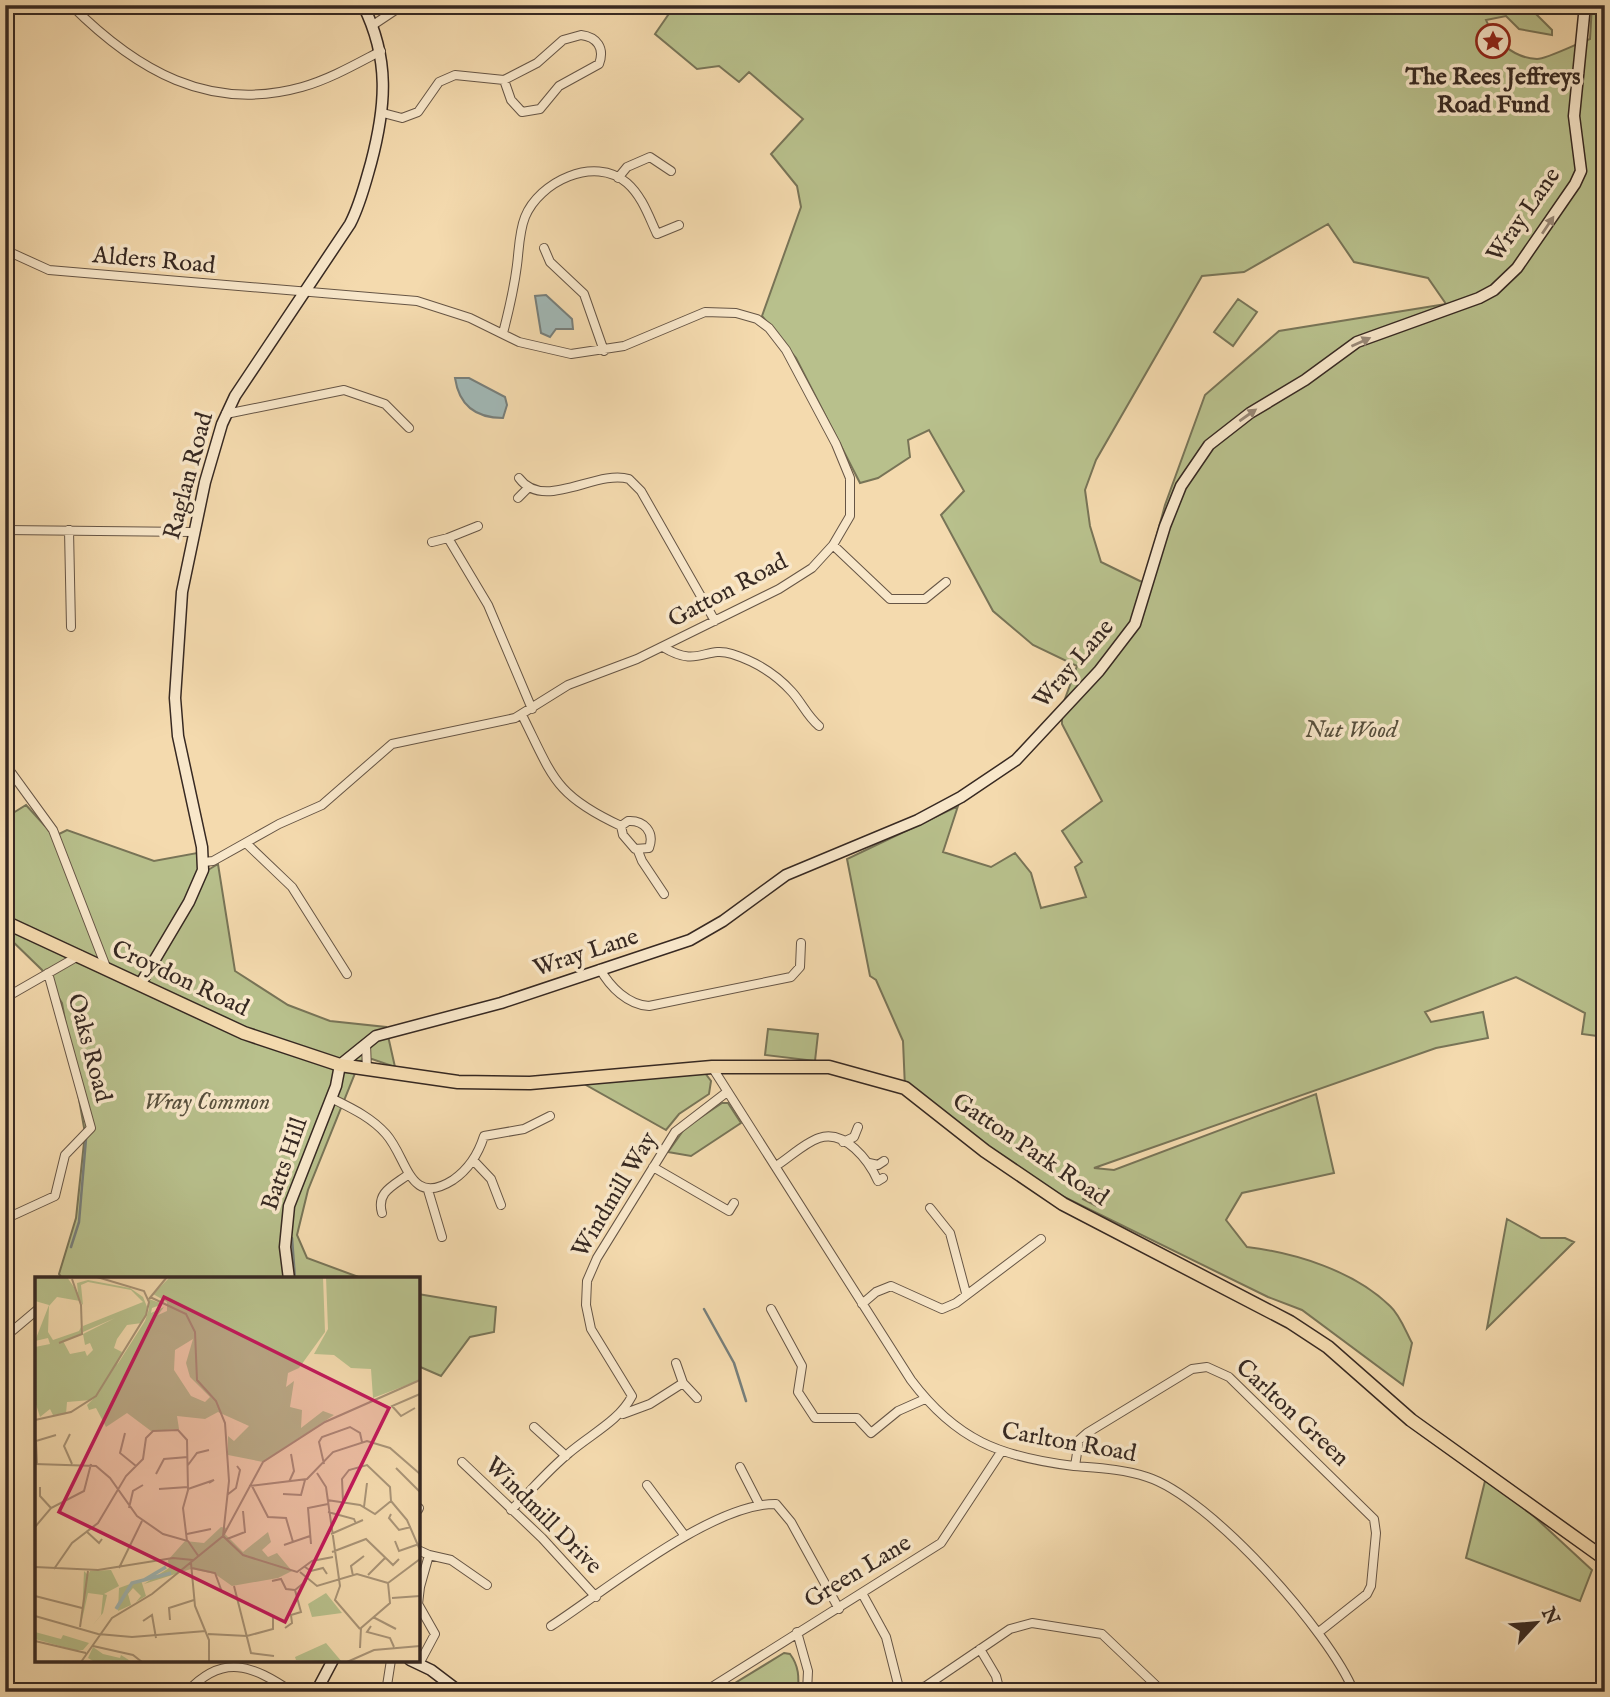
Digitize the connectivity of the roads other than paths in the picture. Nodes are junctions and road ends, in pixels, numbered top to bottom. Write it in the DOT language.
graph roads {
  1 [pos="71,5"];
  2 [pos="363,5"];
  3 [pos="403,5"];
  4 [pos="1585,5"];
  5 [pos="373,25"];
  6 [pos="381,51"];
  7 [pos="504,80"];
  8 [pos="383,113"];
  9 [pos="671,171"];
  10 [pos="618,178"];
  11 [pos="679,225"];
  12 [pos="544,247"];
  13 [pos="5,250"];
  14 [pos="304,291"];
  15 [pos="503,333"];
  16 [pos="604,351"];
  17 [pos="226,414"];
  18 [pos="409,428"];
  19 [pos="519,478"];
  20 [pos="528,488"];
  21 [pos="518,498"];
  22 [pos="478,526"];
  23 [pos="5,530"];
  24 [pos="69,530"];
  25 [pos="193,532"];
  26 [pos="448,538"];
  27 [pos="432,542"];
  28 [pos="833,545"];
  29 [pos="946,582"];
  30 [pos="715,621"];
  31 [pos="71,627"];
  32 [pos="663,647"];
  33 [pos="532,709"];
  34 [pos="522,715"];
  35 [pos="819,726"];
  36 [pos="5,764"];
  37 [pos="621,826"];
  38 [pos="247,844"];
  39 [pos="638,851"];
  40 [pos="204,862"];
  41 [pos="664,894"];
  42 [pos="5,922"];
  43 [pos="801,943"];
  44 [pos="80,955"];
  45 [pos="106,967"];
  46 [pos="600,969"];
  47 [pos="48,973"];
  48 [pos="347,974"];
  49 [pos="141,984"];
  50 [pos="5,998"];
  51 [pos="367,1041"];
  52 [pos="340,1065"];
  53 [pos="712,1067"];
  54 [pos="367,1070"];
  55 [pos="727,1092"];
  56 [pos="331,1098"];
  57 [pos="550,1116"];
  58 [pos="858,1127"];
  59 [pos="843,1142"];
  60 [pos="473,1160"];
  61 [pos="884,1161"];
  62 [pos="869,1163"];
  63 [pos="776,1166"];
  64 [pos="653,1167"];
  65 [pos="409,1174"];
  66 [pos="883,1178"];
  67 [pos="428,1190"];
  68 [pos="501,1205"];
  69 [pos="930,1208"];
  70 [pos="729,1211"];
  71 [pos="382,1213"];
  72 [pos="5,1219"];
  73 [pos="442,1237"];
  74 [pos="1041,1239"];
  75 [pos="289,1277"];
  76 [pos="966,1293"];
  77 [pos="862,1304"];
  78 [pos="771,1309"];
  79 [pos="35,1312"];
  80 [pos="5,1336"];
  81 [pos="676,1363"];
  82 [pos="683,1383"];
  83 [pos="632,1396"];
  84 [pos="697,1398"];
  85 [pos="925,1399"];
  86 [pos="650,1404"];
  87 [pos="623,1414"];
  88 [pos="534,1427"];
  89 [pos="1001,1452"];
  90 [pos="566,1455"];
  91 [pos="462,1462"];
  92 [pos="1075,1466"];
  93 [pos="740,1467"];
  94 [pos="647,1485"];
  95 [pos="759,1504"];
  96 [pos="511,1510"];
  97 [pos="685,1536"];
  98 [pos="420,1551"];
  99 [pos="429,1555"];
  100 [pos="1605,1559"];
  101 [pos="420,1584"];
  102 [pos="487,1585"];
  103 [pos="863,1595"];
  104 [pos="596,1597"];
  105 [pos="420,1608"];
  106 [pos="839,1609"];
  107 [pos="551,1626"];
  108 [pos="797,1632"];
  109 [pos="1319,1632"];
  110 [pos="980,1649"];
  111 [pos="420,1654"];
  112 [pos="332,1662"];
  113 [pos="391,1662"];
  114 [pos="414,1662"];
  115 [pos="220,1663"];
  116 [pos="187,1692"];
  117 [pos="292,1692"];
  118 [pos="316,1692"];
  119 [pos="386,1692"];
  120 [pos="460,1692"];
  121 [pos="704,1692"];
  122 [pos="807,1692"];
  123 [pos="900,1692"];
  124 [pos="908,1692"];
  125 [pos="1000,1692"];
  126 [pos="1163,1692"];
  127 [pos="1354,1692"];
  1 -- 6 [label="street"];
  2 -- 5 [label="street, Raglan Road"];
  3 -- 5 [label="street"];
  46 -- 4 [label="street, Wray Lane, one-way"];
  5 -- 6 [label="street, Raglan Road"];
  6 -- 8 [label="street, Raglan Road"];
  7 -- 7 [label="street"];
  7 -- 8 [label="street"];
  8 -- 14 [label="street, Raglan Road"];
  9 -- 10 [label="street"];
  10 -- 11 [label="street"];
  10 -- 15 [label="street"];
  12 -- 16 [label="street"];
  13 -- 14 [label="street, Alders Road"];
  14 -- 15 [label="street, Gatton Road"];
  14 -- 17 [label="street, Raglan Road"];
  15 -- 16 [label="street, Gatton Road"];
  16 -- 28 [label="street, Gatton Road"];
  17 -- 18 [label="street"];
  17 -- 25 [label="street, Raglan Road"];
  19 -- 20 [label="street"];
  20 -- 21 [label="street"];
  20 -- 30 [label="street"];
  22 -- 26 [label="street"];
  23 -- 24 [label="street"];
  24 -- 25 [label="street"];
  24 -- 31 [label="street"];
  25 -- 40 [label="street, Raglan Road"];
  26 -- 27 [label="street"];
  26 -- 33 [label="street"];
  28 -- 29 [label="street"];
  28 -- 30 [label="street, Gatton Road"];
  30 -- 32 [label="street, Gatton Road"];
  32 -- 33 [label="street, Gatton Road"];
  32 -- 35 [label="street"];
  33 -- 34 [label="street, Gatton Road"];
  34 -- 37 [label="street"];
  34 -- 38 [label="street, Gatton Road"];
  36 -- 45 [label="street"];
  37 -- 39 [label="street"];
  37 -- 39 [label="street"];
  38 -- 40 [label="street, Gatton Road"];
  38 -- 48 [label="street"];
  39 -- 41 [label="street"];
  40 -- 49 [label="street"];
  42 -- 44 [label="main road, Croydon Road"];
  43 -- 46 [label="street"];
  44 -- 45 [label="main road, Croydon Road"];
  44 -- 47 [label="street"];
  45 -- 49 [label="main road, Croydon Road"];
  46 -- 51 [label="street, Wray Lane"];
  47 -- 50 [label="street"];
  47 -- 72 [label="street, Oaks Road"];
  49 -- 52 [label="main road, Croydon Road"];
  51 -- 52 [label="street, Wray Lane"];
  51 -- 54 [label="street"];
  52 -- 54 [label="main road, Gatton Park Road"];
  52 -- 56 [label="street, Batts Hill"];
  53 -- 54 [label="main road, Gatton Park Road"];
  53 -- 55 [label="street, Carlton Road"];
  53 -- 100 [label="main road, Gatton Park Road"];
  55 -- 63 [label="street, Carlton Road"];
  55 -- 64 [label="street, Windmill Way"];
  56 -- 65 [label="street"];
  56 -- 75 [label="street, Batts Hill"];
  57 -- 60 [label="street"];
  58 -- 59 [label="street"];
  59 -- 62 [label="street"];
  59 -- 63 [label="street"];
  60 -- 67 [label="street"];
  60 -- 68 [label="street"];
  61 -- 62 [label="street"];
  62 -- 66 [label="street"];
  63 -- 77 [label="street, Carlton Road"];
  64 -- 70 [label="street"];
  64 -- 83 [label="street, Windmill Way"];
  65 -- 67 [label="street"];
  65 -- 71 [label="street"];
  67 -- 73 [label="street"];
  69 -- 76 [label="street"];
  74 -- 76 [label="street"];
  76 -- 77 [label="street"];
  77 -- 85 [label="street, Carlton Road"];
  78 -- 85 [label="street"];
  79 -- 80 [label="street"];
  81 -- 82 [label="street"];
  82 -- 84 [label="street"];
  82 -- 86 [label="street"];
  83 -- 86 [label="street"];
  83 -- 87 [label="street"];
  85 -- 89 [label="street, Carlton Road"];
  86 -- 87 [label="street"];
  87 -- 90 [label="street"];
  88 -- 90 [label="street"];
  89 -- 92 [label="street, Carlton Road"];
  89 -- 103 [label="street, Green Lane"];
  90 -- 96 [label="street"];
  91 -- 96 [label="street, Windmill Drive"];
  92 -- 109 [label="street, Carlton Road"];
  92 -- 109 [label="street, Carlton Green"];
  93 -- 95 [label="street"];
  94 -- 97 [label="street"];
  95 -- 97 [label="street"];
  95 -- 106 [label="street"];
  96 -- 104 [label="street, Windmill Drive"];
  97 -- 104 [label="street"];
  98 -- 99 [label="street"];
  99 -- 101 [label="street"];
  99 -- 102 [label="street"];
  103 -- 106 [label="street, Green Lane"];
  103 -- 123 [label="street"];
  104 -- 107 [label="street"];
  105 -- 111 [label="street"];
  106 -- 108 [label="street, Green Lane"];
  108 -- 121 [label="street, Green Lane"];
  108 -- 122 [label="street"];
  109 -- 127 [label="street, Carlton Road"];
  110 -- 124 [label="street"];
  110 -- 125 [label="street"];
  110 -- 126 [label="street"];
  112 -- 118 [label="street"];
  113 -- 119 [label="street"];
  114 -- 120 [label="street"];
  115 -- 116 [label="street"];
  115 -- 117 [label="street"];
}
